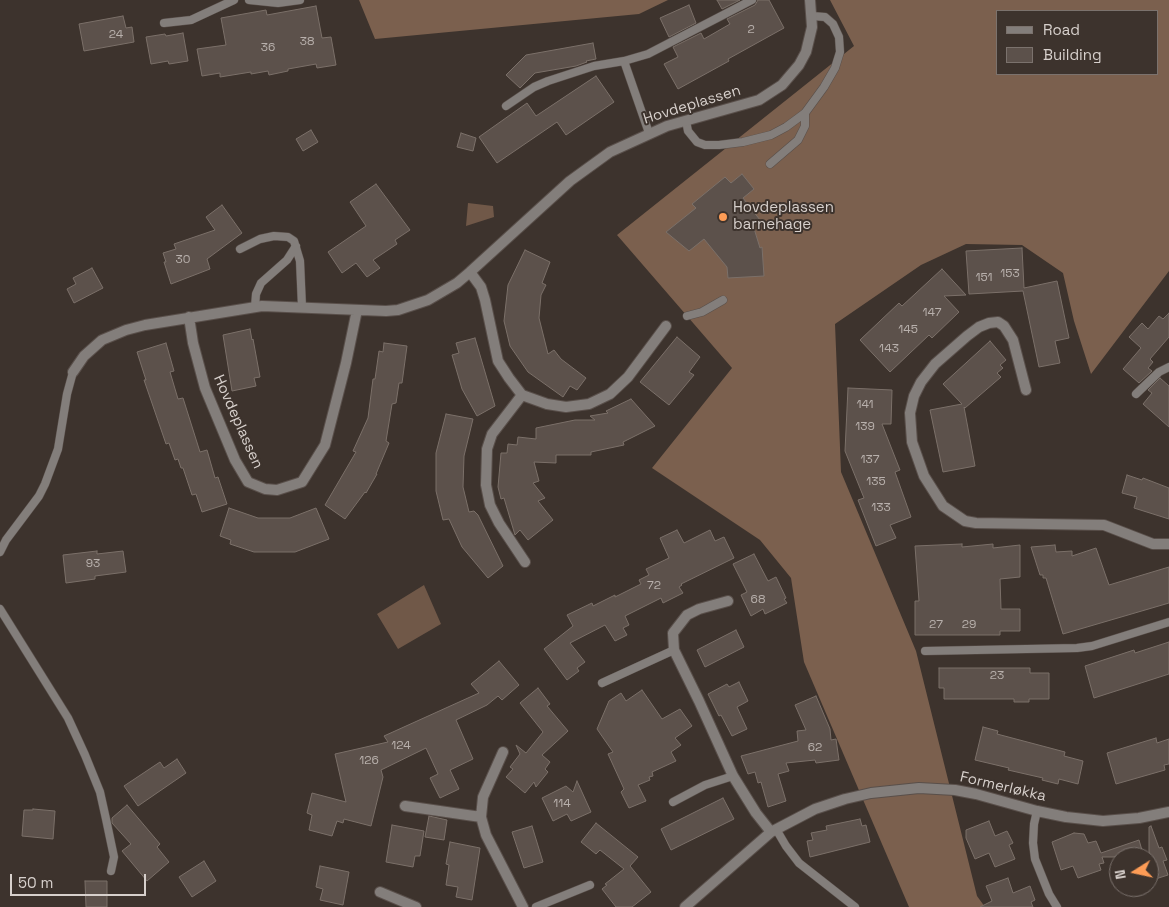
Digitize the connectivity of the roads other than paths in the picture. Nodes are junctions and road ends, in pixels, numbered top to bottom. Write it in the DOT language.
graph roads {
  1 [pos="234,0"];
  2 [pos="249,0"];
  3 [pos="300,0"];
  4 [pos="752,0"];
  5 [pos="810,0"];
  6 [pos="812,16"];
  7 [pos="164,23"];
  8 [pos="624,61"];
  9 [pos="506,106"];
  10 [pos="805,113"];
  11 [pos="686,121"];
  12 [pos="649,133"];
  13 [pos="770,164"];
  14 [pos="296,246"];
  15 [pos="240,249"];
  16 [pos="470,272"];
  17 [pos="722,300"];
  18 [pos="255,307"];
  19 [pos="302,307"];
  20 [pos="357,310"];
  21 [pos="687,316"];
  22 [pos="189,317"];
  23 [pos="666,326"];
  24 [pos="1169,367"];
  25 [pos="73,372"];
  26 [pos="1026,390"];
  27 [pos="1136,394"];
  28 [pos="522,395"];
  29 [pos="1169,544"];
  30 [pos="0,552"];
  31 [pos="525,562"];
  32 [pos="728,601"];
  33 [pos="0,609"];
  34 [pos="1169,622"];
  35 [pos="674,650"];
  36 [pos="925,652"];
  37 [pos="602,683"];
  38 [pos="503,752"];
  39 [pos="733,776"];
  40 [pos="672,802"];
  41 [pos="406,806"];
  42 [pos="1037,811"];
  43 [pos="1169,812"];
  44 [pos="481,817"];
  45 [pos="773,830"];
  46 [pos="111,871"];
  47 [pos="590,885"];
  48 [pos="380,892"];
  49 [pos="416,907"];
  50 [pos="523,907"];
  51 [pos="536,907"];
  52 [pos="685,907"];
  53 [pos="855,907"];
  54 [pos="1057,907"];
  1 -- 7 [label="lane"];
  2 -- 3 [label="lane"];
  4 -- 8 [label="lane"];
  5 -- 6 [label="street, Hovdeplassen"];
  6 -- 10 [label="lane"];
  6 -- 11 [label="street, Hovdeplassen"];
  8 -- 9 [label="lane"];
  8 -- 12 [label="lane"];
  10 -- 11 [label="lane"];
  10 -- 13 [label="lane"];
  11 -- 12 [label="street, Hovdeplassen"];
  12 -- 16 [label="street, Hovdeplassen"];
  14 -- 15 [label="lane"];
  14 -- 18 [label="lane"];
  14 -- 19 [label="lane"];
  16 -- 20 [label="street, Hovdeplassen"];
  16 -- 28 [label="street"];
  17 -- 21 [label="lane"];
  18 -- 19 [label="street, Hovdeplassen"];
  18 -- 22 [label="street, Hovdeplassen"];
  19 -- 20 [label="street, Hovdeplassen"];
  20 -- 22 [label="street, Hovdeplassen"];
  22 -- 25 [label="street, Hovdeplassen"];
  23 -- 28 [label="street"];
  24 -- 27 [label="lane"];
  25 -- 30 [label="lane"];
  26 -- 29 [label="street"];
  28 -- 31 [label="street"];
  32 -- 35 [label="street"];
  33 -- 46 [label="lane"];
  34 -- 36 [label="lane"];
  35 -- 37 [label="lane"];
  35 -- 39 [label="street"];
  38 -- 44 [label="street"];
  39 -- 40 [label="lane"];
  39 -- 45 [label="street"];
  41 -- 44 [label="street"];
  42 -- 43 [label="street, Formerløkka"];
  42 -- 45 [label="street, Formerløkka"];
  42 -- 54 [label="lane"];
  44 -- 50 [label="street"];
  45 -- 52 [label="street, Formerløkka"];
  45 -- 53 [label="lane"];
  47 -- 51 [label="lane"];
  48 -- 49 [label="street"];
}
